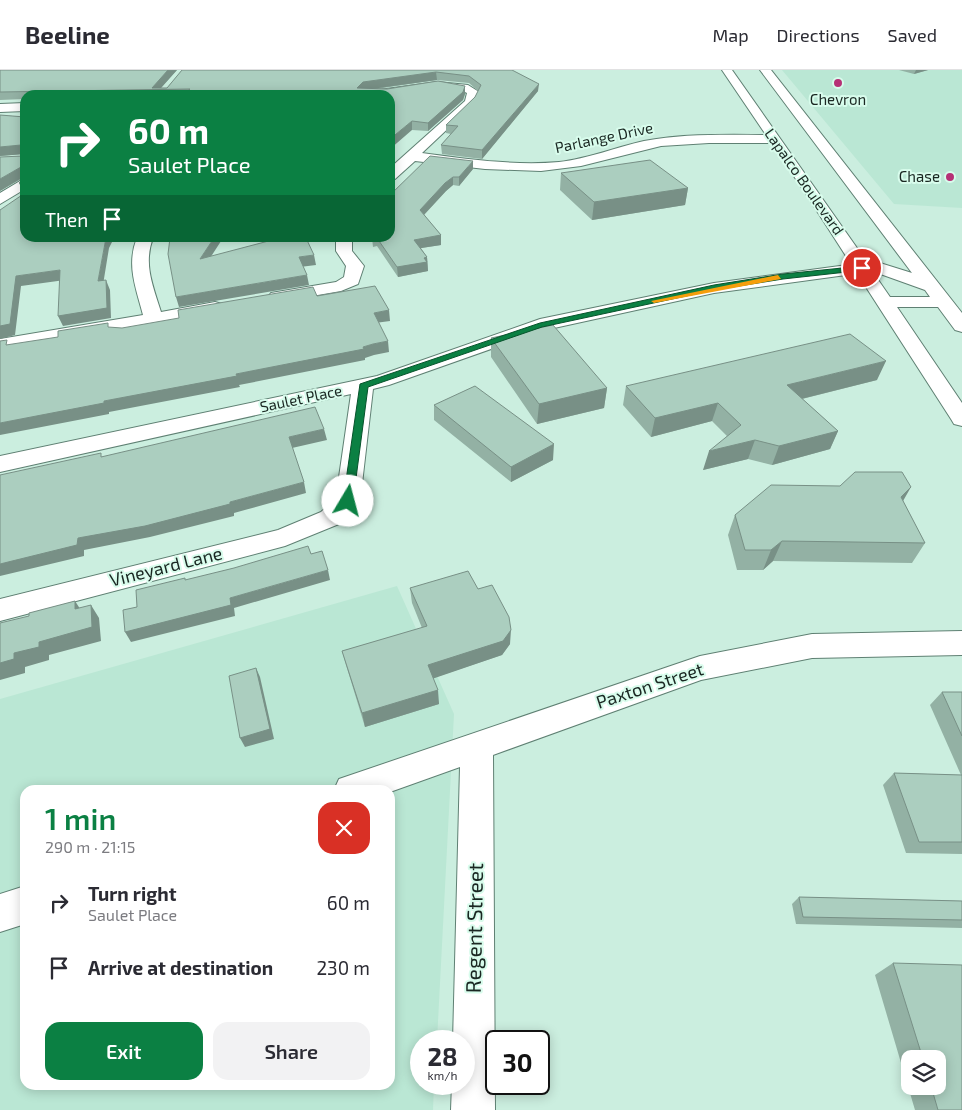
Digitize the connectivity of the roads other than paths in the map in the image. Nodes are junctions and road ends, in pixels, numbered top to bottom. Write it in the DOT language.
graph roads {
  1 [pos="730,74"];
  2 [pos="768,74"];
  3 [pos="395,91"];
  4 [pos="747,99"];
  5 [pos="777,99"];
  6 [pos="20,107"];
  7 [pos="0,108"];
  8 [pos="797,147"];
  9 [pos="411,156"];
  10 [pos="395,171"];
  11 [pos="20,186"];
  12 [pos="0,200"];
  13 [pos="830,220"];
  14 [pos="880,220"];
  15 [pos="143,242"];
  16 [pos="344,242"];
  17 [pos="860,265"];
  18 [pos="932,287"];
  19 [pos="257,301"];
  20 [pos="885,302"];
  21 [pos="943,302"];
  22 [pos="229,306"];
  23 [pos="154,319"];
  24 [pos="962,326"];
  25 [pos="0,345"];
  26 [pos="363,386"];
  27 [pos="962,419"];
  28 [pos="0,464"];
  29 [pos="0,610"];
  30 [pos="962,643"];
  31 [pos="477,746"];
  32 [pos="365,785"];
  33 [pos="20,907"];
  34 [pos="0,914"];
  35 [pos="473,1110"];
  1 -- 2 [label="street"];
  1 -- 4 [label="street, Lapalco Boulevard"];
  2 -- 5 [label="street, Lapalco Boulevard"];
  3 -- 9 [label="street"];
  4 -- 5 [label="street"];
  4 -- 8 [label="street, Lapalco Boulevard"];
  5 -- 8 [label="street, Lapalco Boulevard"];
  6 -- 7 [label="street"];
  8 -- 9 [label="street, Parlange Drive"];
  8 -- 13 [label="street, Lapalco Boulevard"];
  8 -- 14 [label="street, Lapalco Boulevard"];
  9 -- 10 [label="street"];
  11 -- 12 [label="street"];
  13 -- 14 [label="street"];
  13 -- 17 [label="street, Lapalco Boulevard"];
  14 -- 18 [label="street, Lapalco Boulevard"];
  15 -- 23 [label="street"];
  16 -- 19 [label="street"];
  17 -- 18 [label="street"];
  17 -- 20 [label="street, Lapalco Boulevard"];
  17 -- 26 [label="street, Saulet Place"];
  18 -- 21 [label="street, Lapalco Boulevard"];
  20 -- 21 [label="street"];
  20 -- 27 [label="street, Lapalco Boulevard"];
  21 -- 24 [label="street, Lapalco Boulevard"];
  22 -- 23 [label="street"];
  23 -- 25 [label="street"];
  26 -- 28 [label="street, Saulet Place"];
  26 -- 29 [label="street, Vineyard Lane"];
  30 -- 31 [label="street, Paxton Street"];
  31 -- 32 [label="street, Paxton Street"];
  31 -- 35 [label="street, Regent Street"];
  33 -- 34 [label="street"];
}
